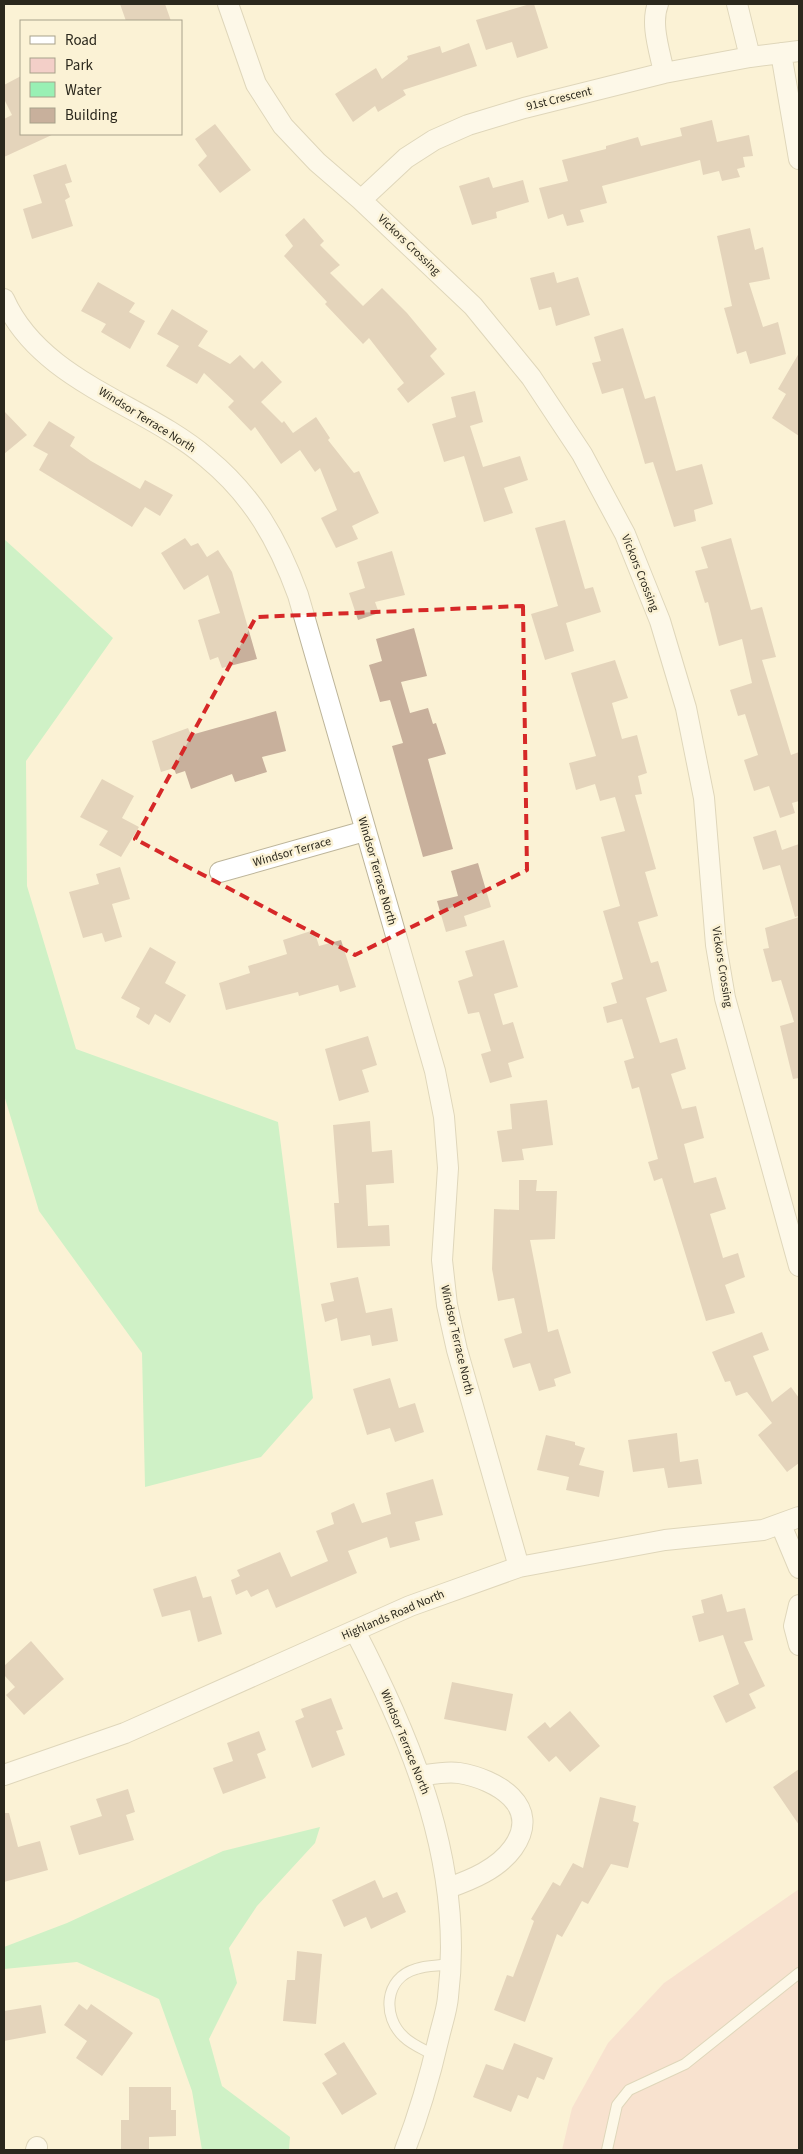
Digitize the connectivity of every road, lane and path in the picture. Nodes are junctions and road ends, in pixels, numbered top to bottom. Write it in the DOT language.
graph roads {
  1 [pos="228,4"];
  2 [pos="658,4"];
  3 [pos="737,4"];
  4 [pos="790,52"];
  5 [pos="750,57"];
  6 [pos="664,73"];
  7 [pos="799,159"];
  8 [pos="362,200"];
  9 [pos="4,299"];
  10 [pos="365,831"];
  11 [pos="220,872"];
  12 [pos="799,1266"];
  13 [pos="790,1521"];
  14 [pos="519,1567"];
  15 [pos="799,1568"];
  16 [pos="799,1606"];
  17 [pos="355,1631"];
  18 [pos="799,1646"];
  19 [pos="4,1775"];
  20 [pos="420,1776"];
  21 [pos="448,1888"];
  22 [pos="450,1964"];
  23 [pos="799,1973"];
  24 [pos="434,2055"];
  25 [pos="405,2150"];
  26 [pos="607,2150"];
  1 -- 8 [label="street, Vickors Crossing"];
  2 -- 6 [label="street"];
  3 -- 5 [label="street"];
  4 -- 5 [label="street, 91st Crescent"];
  4 -- 7 [label="street, 91st Crescent"];
  5 -- 6 [label="street, 91st Crescent"];
  6 -- 8 [label="street, 91st Crescent"];
  8 -- 12 [label="street, Vickors Crossing"];
  9 -- 10 [label="street, Windsor Terrace North"];
  10 -- 11 [label="street, Windsor Terrace"];
  10 -- 14 [label="street, Windsor Terrace North"];
  13 -- 14 [label="street, Highlands Road North"];
  13 -- 15 [label="street"];
  14 -- 17 [label="street, Highlands Road North"];
  16 -- 18 [label="street"];
  17 -- 19 [label="street, Highlands Road North"];
  17 -- 20 [label="street, Windsor Terrace North"];
  20 -- 21 [label="street, Windsor Terrace North"];
  20 -- 21 [label="street"];
  21 -- 22 [label="street, Windsor Terrace North"];
  22 -- 24 [label="street, Windsor Terrace North"];
  22 -- 24 [label="lane"];
  23 -- 26 [label="lane"];
  24 -- 25 [label="street, Windsor Terrace North"];
}
